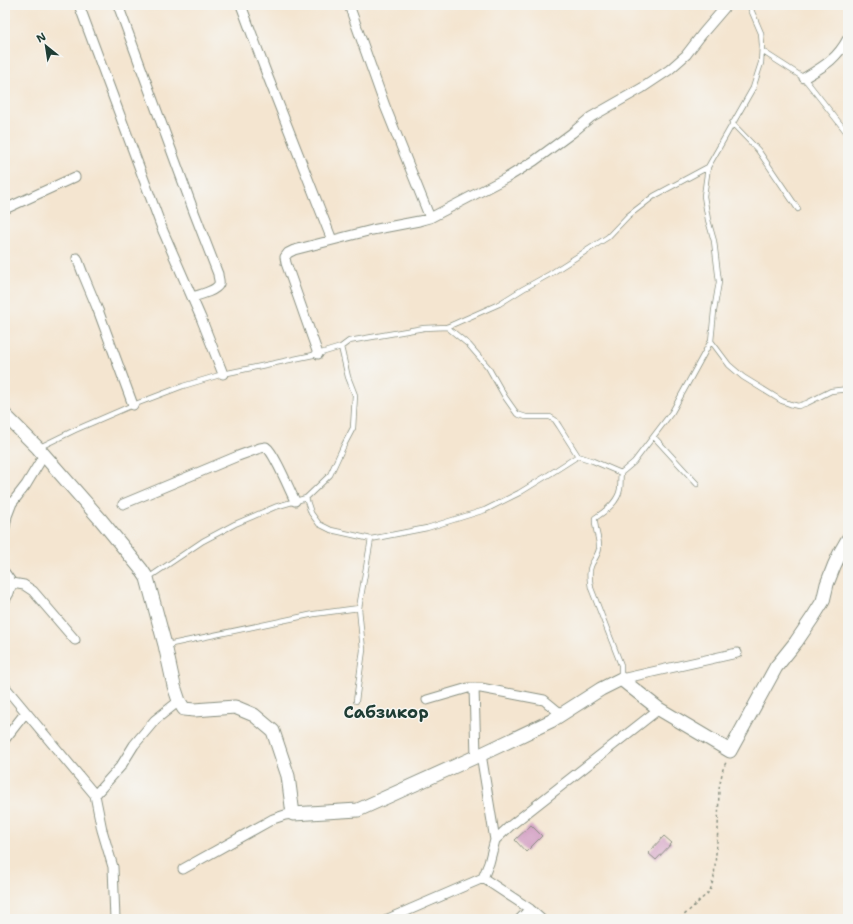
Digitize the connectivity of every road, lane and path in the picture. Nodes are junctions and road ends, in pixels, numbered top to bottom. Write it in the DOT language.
graph roads {
  1 [pos="80,5"];
  2 [pos="118,5"];
  3 [pos="242,5"];
  4 [pos="349,5"];
  5 [pos="727,5"];
  6 [pos="749,5"];
  7 [pos="848,38"];
  8 [pos="762,51"];
  9 [pos="804,78"];
  10 [pos="732,124"];
  11 [pos="848,134"];
  12 [pos="708,167"];
  13 [pos="75,177"];
  14 [pos="5,209"];
  15 [pos="798,209"];
  16 [pos="430,218"];
  17 [pos="332,240"];
  18 [pos="77,258"];
  19 [pos="192,297"];
  20 [pos="447,327"];
  21 [pos="711,341"];
  22 [pos="340,347"];
  23 [pos="318,354"];
  24 [pos="223,374"];
  25 [pos="848,389"];
  26 [pos="133,405"];
  27 [pos="5,415"];
  28 [pos="654,436"];
  29 [pos="41,452"];
  30 [pos="578,456"];
  31 [pos="621,473"];
  32 [pos="697,484"];
  33 [pos="306,498"];
  34 [pos="295,501"];
  35 [pos="123,504"];
  36 [pos="5,527"];
  37 [pos="848,538"];
  38 [pos="371,539"];
  39 [pos="5,573"];
  40 [pos="148,578"];
  41 [pos="12,583"];
  42 [pos="5,600"];
  43 [pos="359,608"];
  44 [pos="75,640"];
  45 [pos="165,646"];
  46 [pos="737,652"];
  47 [pos="621,680"];
  48 [pos="5,687"];
  49 [pos="474,688"];
  50 [pos="427,700"];
  51 [pos="178,701"];
  52 [pos="356,701"];
  53 [pos="659,709"];
  54 [pos="26,712"];
  55 [pos="561,714"];
  56 [pos="5,739"];
  57 [pos="730,750"];
  58 [pos="478,755"];
  59 [pos="95,795"];
  60 [pos="293,814"];
  61 [pos="495,840"];
  62 [pos="182,869"];
  63 [pos="482,878"];
  64 [pos="530,909"];
  65 [pos="115,919"];
  66 [pos="388,919"];
  67 [pos="520,919"];
  68 [pos="541,919"];
  69 [pos="680,919"];
  1 -- 19 [label="street"];
  2 -- 19 [label="street"];
  3 -- 17 [label="street"];
  4 -- 16 [label="street"];
  5 -- 16 [label="street"];
  6 -- 8 [label="lane"];
  7 -- 9 [label="street"];
  8 -- 9 [label="lane"];
  8 -- 10 [label="lane"];
  9 -- 11 [label="lane"];
  10 -- 12 [label="lane"];
  10 -- 15 [label="lane"];
  12 -- 20 [label="lane"];
  12 -- 21 [label="lane"];
  13 -- 14 [label="street"];
  16 -- 17 [label="street"];
  17 -- 23 [label="street"];
  18 -- 26 [label="street"];
  19 -- 24 [label="street"];
  20 -- 22 [label="lane"];
  20 -- 30 [label="lane"];
  21 -- 25 [label="lane"];
  21 -- 28 [label="lane"];
  22 -- 23 [label="lane"];
  22 -- 33 [label="lane"];
  23 -- 24 [label="lane"];
  24 -- 26 [label="lane"];
  26 -- 29 [label="lane"];
  27 -- 29 [label="street"];
  28 -- 31 [label="lane"];
  28 -- 32 [label="lane"];
  29 -- 36 [label="street"];
  29 -- 40 [label="street"];
  30 -- 31 [label="lane"];
  30 -- 38 [label="lane"];
  31 -- 47 [label="lane"];
  33 -- 34 [label="lane"];
  33 -- 38 [label="lane"];
  34 -- 35 [label="street"];
  34 -- 40 [label="lane"];
  37 -- 57 [label="street"];
  38 -- 43 [label="lane"];
  39 -- 41 [label="street"];
  40 -- 45 [label="street"];
  41 -- 42 [label="street"];
  41 -- 44 [label="street"];
  43 -- 45 [label="lane"];
  43 -- 52 [label="lane"];
  45 -- 51 [label="street"];
  46 -- 47 [label="street"];
  47 -- 53 [label="street"];
  47 -- 55 [label="street"];
  48 -- 54 [label="street"];
  49 -- 50 [label="street"];
  49 -- 55 [label="street"];
  49 -- 58 [label="street"];
  51 -- 59 [label="street"];
  51 -- 60 [label="street"];
  53 -- 57 [label="street"];
  53 -- 61 [label="street"];
  54 -- 56 [label="street"];
  54 -- 59 [label="street"];
  55 -- 58 [label="street"];
  57 -- 69 [label="path"];
  58 -- 60 [label="street"];
  58 -- 61 [label="street"];
  59 -- 65 [label="street"];
  60 -- 62 [label="street"];
  61 -- 63 [label="street"];
  63 -- 64 [label="street"];
  63 -- 66 [label="street"];
  64 -- 67 [label="street"];
  64 -- 68 [label="street"];
}
